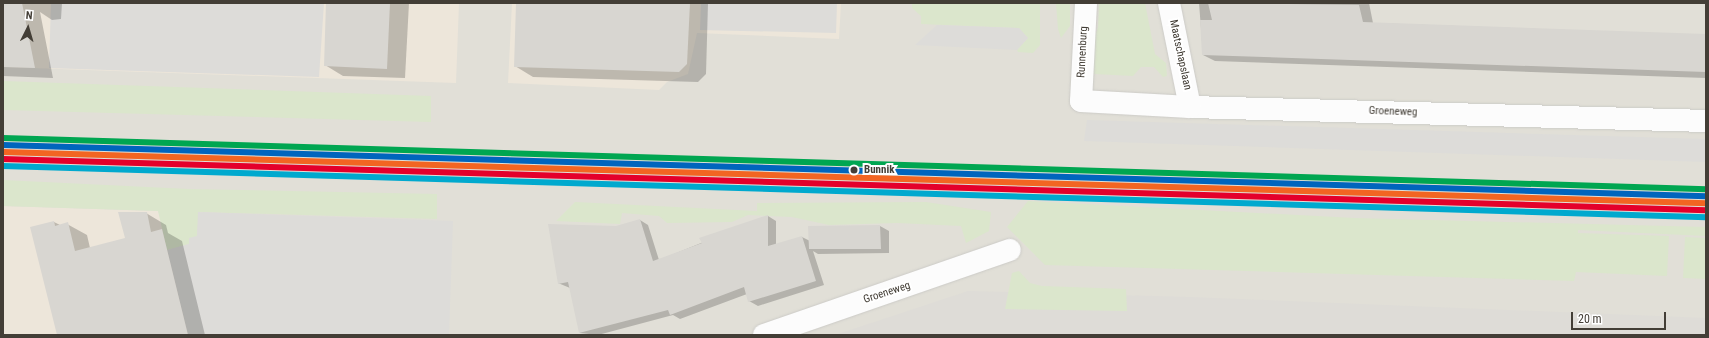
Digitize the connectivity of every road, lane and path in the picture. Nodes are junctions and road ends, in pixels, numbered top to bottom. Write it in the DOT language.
graph roads {
  1 [pos="1086,3"];
  2 [pos="1169,3"];
  3 [pos="1081,101"];
  4 [pos="1190,106"];
  5 [pos="1706,121"];
  6 [pos="1010,250"];
  7 [pos="764,335"];
  1 -- 3 [label="street, Runnenburg"];
  2 -- 4 [label="street, Maatschapslaan"];
  3 -- 4 [label="street, Groeneweg"];
  4 -- 5 [label="street, Groeneweg"];
  6 -- 7 [label="street, Groeneweg"];
}
